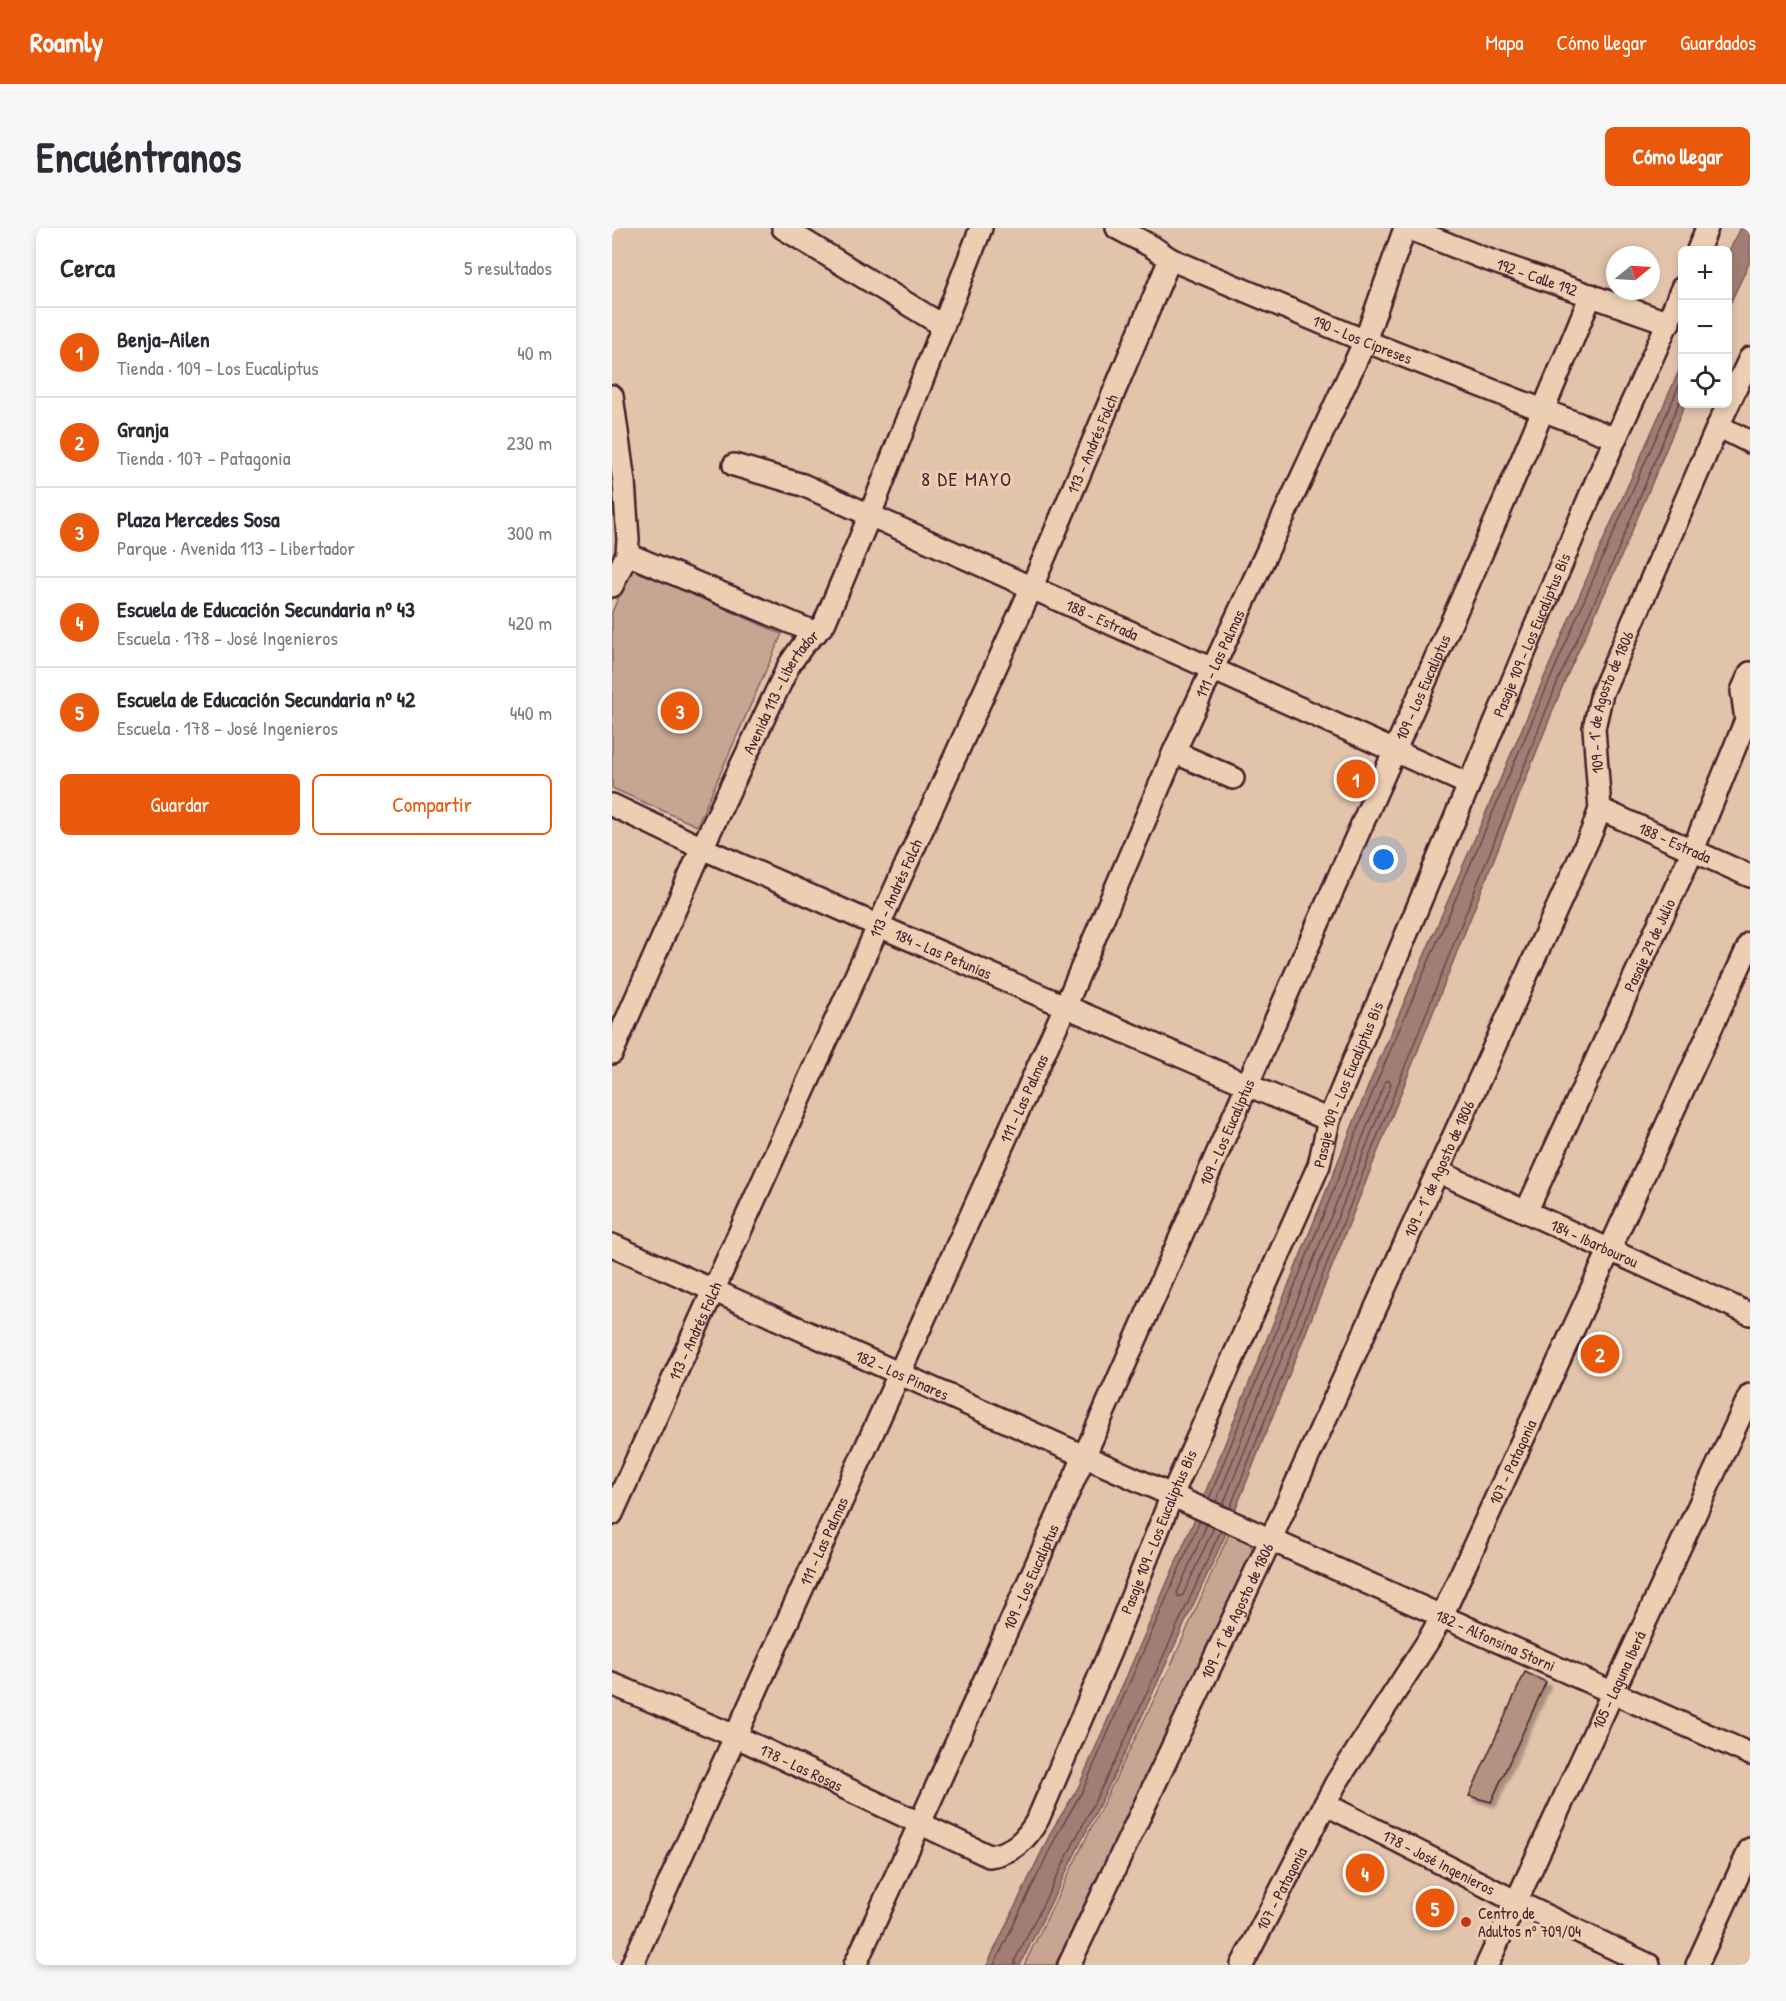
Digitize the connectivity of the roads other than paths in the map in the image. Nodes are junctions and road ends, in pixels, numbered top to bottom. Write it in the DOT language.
graph roads {
  1 [pos="783,228"];
  2 [pos="981,228"];
  3 [pos="1117,228"];
  4 [pos="1407,228"];
  5 [pos="1707,228"];
  6 [pos="1154,237"];
  7 [pos="1700,246"];
  8 [pos="1170,259"];
  9 [pos="1591,295"];
  10 [pos="1678,300"];
  11 [pos="1669,323"];
  12 [pos="942,326"];
  13 [pos="1365,341"];
  14 [pos="1750,358"];
  15 [pos="612,396"];
  16 [pos="1544,410"];
  17 [pos="1718,426"];
  18 [pos="1614,438"];
  19 [pos="1750,442"];
  20 [pos="734,465"];
  21 [pos="870,515"];
  22 [pos="627,554"];
  23 [pos="612,586"];
  24 [pos="1031,589"];
  25 [pos="816,633"];
  26 [pos="1212,669"];
  27 [pos="1750,673"];
  28 [pos="1394,750"];
  29 [pos="1174,752"];
  30 [pos="1233,778"];
  31 [pos="1468,784"];
  32 [pos="612,805"];
  33 [pos="1600,810"];
  34 [pos="702,848"];
  35 [pos="1693,850"];
  36 [pos="1750,876"];
  37 [pos="879,926"];
  38 [pos="1750,943"];
  39 [pos="1065,1007"];
  40 [pos="612,1053"];
  41 [pos="1247,1086"];
  42 [pos="1329,1120"];
  43 [pos="1439,1172"];
  44 [pos="1526,1212"];
  45 [pos="612,1245"];
  46 [pos="1610,1251"];
  47 [pos="712,1290"];
  48 [pos="1750,1314"];
  49 [pos="898,1373"];
  50 [pos="1750,1395"];
  51 [pos="1084,1457"];
  52 [pos="1172,1495"];
  53 [pos="612,1514"];
  54 [pos="1242,1526"];
  55 [pos="1270,1541"];
  56 [pos="1442,1618"];
  57 [pos="612,1684"];
  58 [pos="1613,1694"];
  59 [pos="735,1736"];
  60 [pos="1750,1754"];
  61 [pos="1325,1804"];
  62 [pos="921,1824"];
  63 [pos="1750,1849"];
  64 [pos="989,1856"];
  65 [pos="1517,1902"];
  66 [pos="632,1965"];
  67 [pos="855,1965"];
  68 [pos="1069,1965"];
  69 [pos="1242,1965"];
  70 [pos="1487,1965"];
  71 [pos="1649,1965"];
  72 [pos="1697,1965"];
  1 -- 12 [label="street"];
  2 -- 12 [label="street, Avenida 113 - Libertador"];
  3 -- 6 [label="street, 190 - Los Cipreses"];
  4 -- 9 [label="street, 192 - Calle 192"];
  4 -- 13 [label="street, 111 - Las Palmas"];
  5 -- 7 [label="street"];
  6 -- 8 [label="street, 190 - Los Cipreses"];
  8 -- 13 [label="street, 190 - Los Cipreses"];
  8 -- 24 [label="street, 113 - Andrés Folch"];
  9 -- 11 [label="street, 192 - Calle 192"];
  9 -- 16 [label="street, 109 - Los Eucaliptus"];
  10 -- 11 [label="street, Pasaje 109 - Los Eucaliptus Bis"];
  11 -- 18 [label="street, Pasaje 109 - Los Eucaliptus Bis"];
  12 -- 21 [label="street, Avenida 113 - Libertador"];
  13 -- 16 [label="street, 190 - Los Cipreses"];
  13 -- 26 [label="street, 111 - Las Palmas"];
  14 -- 17 [label="street, 109 - 1° de Agosto de 1806"];
  15 -- 22 [label="street"];
  16 -- 18 [label="street, 190 - Los Cipreses"];
  16 -- 28 [label="street, 109 - Los Eucaliptus"];
  17 -- 19 [label="street"];
  17 -- 33 [label="street, 109 - 1° de Agosto de 1806"];
  18 -- 31 [label="street, Pasaje 109 - Los Eucaliptus Bis"];
  20 -- 21 [label="street, 188 - Estrada"];
  21 -- 24 [label="street, 188 - Estrada"];
  21 -- 25 [label="street, Avenida 113 - Libertador"];
  22 -- 23 [label="street"];
  22 -- 25 [label="street"];
  24 -- 26 [label="street, 188 - Estrada"];
  24 -- 37 [label="street, 113 - Andrés Folch"];
  25 -- 34 [label="street, Avenida 113 - Libertador"];
  26 -- 28 [label="street, 188 - Estrada"];
  26 -- 29 [label="street, 111 - Las Palmas"];
  27 -- 35 [label="street, Pasaje 29 de Julio"];
  28 -- 31 [label="street, 188 - Estrada"];
  28 -- 41 [label="street, 109 - Los Eucaliptus"];
  29 -- 30 [label="street"];
  29 -- 39 [label="street, 111 - Las Palmas"];
  31 -- 42 [label="street, Pasaje 109 - Los Eucaliptus Bis"];
  32 -- 34 [label="street, 184 - Las Petunias"];
  33 -- 35 [label="street, 188 - Estrada"];
  33 -- 43 [label="street, 109 - 1° de Agosto de 1806"];
  34 -- 37 [label="street, 184 - Las Petunias"];
  34 -- 40 [label="street, Avenida 113 - Libertador"];
  35 -- 36 [label="street, 188 - Estrada"];
  35 -- 44 [label="street, Pasaje 29 de Julio"];
  37 -- 39 [label="street, 184 - Las Petunias"];
  37 -- 47 [label="street, 113 - Andrés Folch"];
  38 -- 46 [label="street, 107 - Patagonia"];
  39 -- 41 [label="street, 184 - Las Petunias"];
  39 -- 49 [label="street, 111 - Las Palmas"];
  41 -- 42 [label="street, 184 - Las Petunias"];
  41 -- 51 [label="street, 109 - Los Eucaliptus"];
  42 -- 52 [label="street, Pasaje 109 - Los Eucaliptus Bis"];
  43 -- 44 [label="street, 184 - Ibarbourou"];
  43 -- 55 [label="street, 109 - 1° de Agosto de 1806"];
  44 -- 46 [label="street, 184 - Ibarbourou"];
  45 -- 47 [label="street, 182 - Los Pinares"];
  46 -- 48 [label="street, 184 - Ibarbourou"];
  46 -- 56 [label="street, 107 - Patagonia"];
  47 -- 49 [label="street, 182 - Los Pinares"];
  47 -- 53 [label="street, 113 - Andrés Folch"];
  49 -- 51 [label="street, 182 - Los Pinares"];
  49 -- 59 [label="street, 111 - Las Palmas"];
  50 -- 58 [label="street, 105 - Laguna Iberá"];
  51 -- 52 [label="street, 182 - Los Pinares"];
  51 -- 62 [label="street, 109 - Los Eucaliptus"];
  52 -- 54 [label="street, 182 - Los Pinares"];
  52 -- 64 [label="street, Pasaje 109 - Los Eucaliptus Bis"];
  54 -- 55 [label="street, 182 - Alfonsina Storni"];
  55 -- 56 [label="street, 182 - Alfonsina Storni"];
  55 -- 68 [label="street, 109 - 1° de Agosto de 1806"];
  56 -- 58 [label="street, 182 - Alfonsina Storni"];
  56 -- 61 [label="street, 107 - Patagonia"];
  57 -- 59 [label="street, 178 - Las Rosas"];
  58 -- 60 [label="street, 182 - Alfonsina Storni"];
  58 -- 65 [label="street, 105 - Laguna Iberá"];
  59 -- 62 [label="street, 178 - Las Rosas"];
  59 -- 66 [label="street, 111 - Las Palmas"];
  61 -- 65 [label="street, 178 - José Ingenieros"];
  61 -- 69 [label="street, 107 - Patagonia"];
  62 -- 64 [label="street, 178 - Las Rosas"];
  62 -- 67 [label="street, 109 - Los Eucaliptus"];
  63 -- 72 [label="street"];
  65 -- 70 [label="street, 105 - Laguna Iberá"];
  65 -- 71 [label="street, 178 - José Ingenieros"];
}
